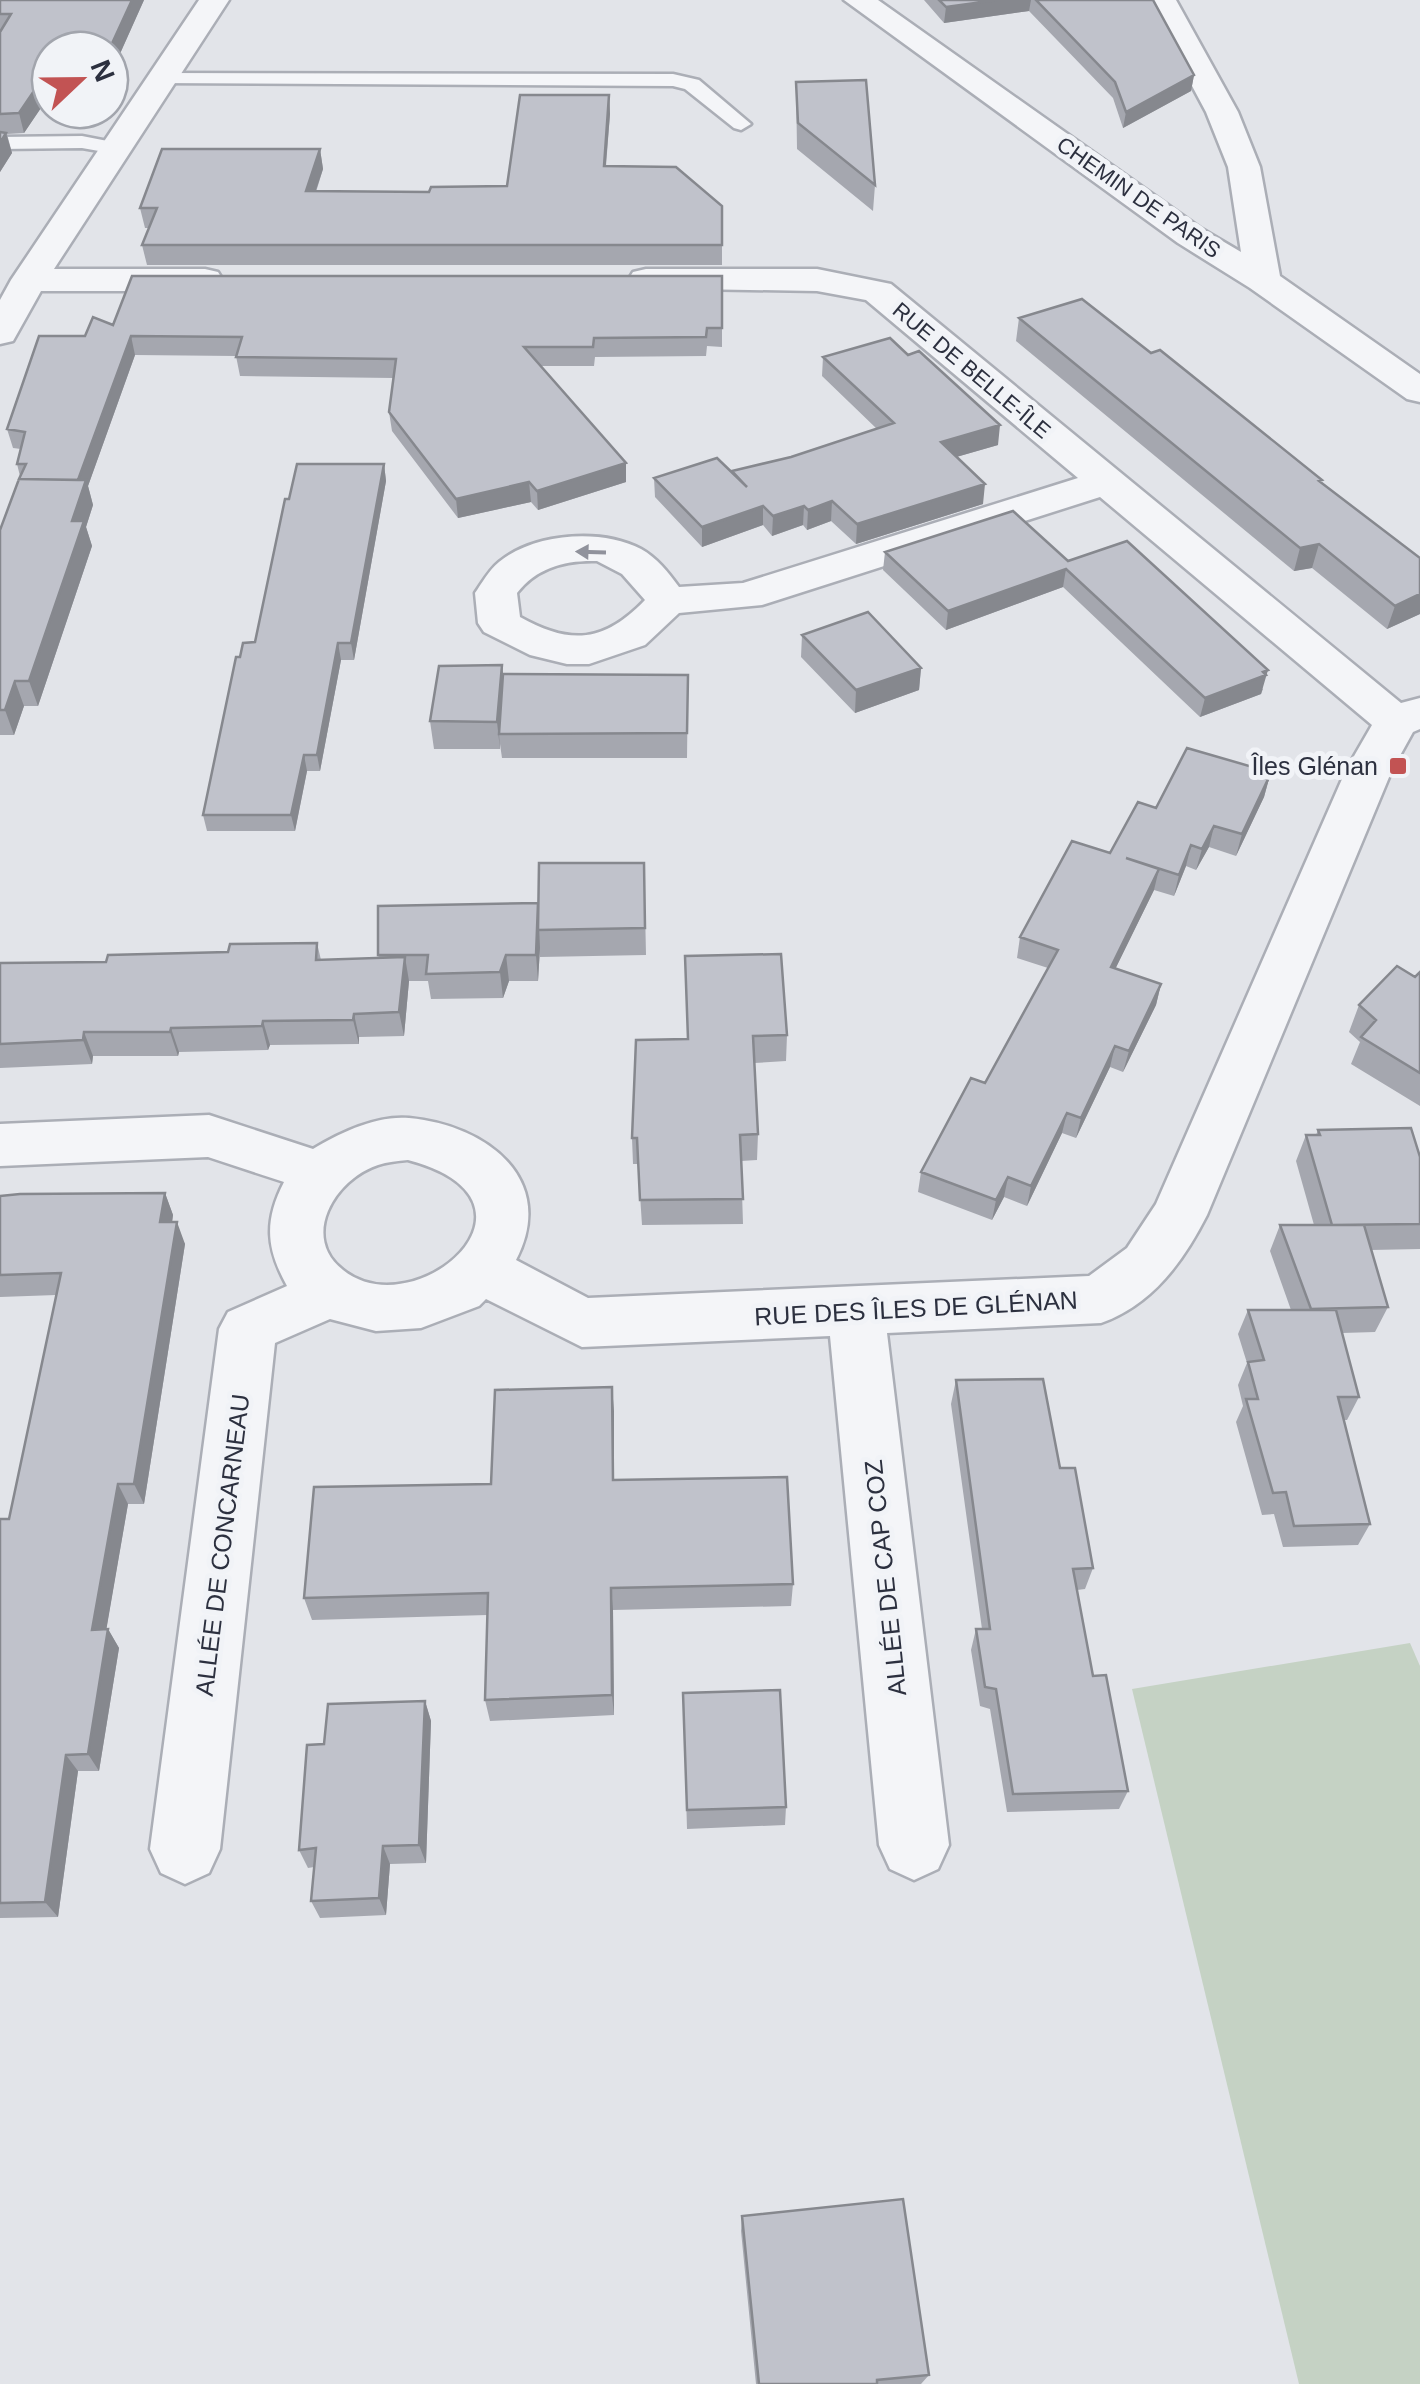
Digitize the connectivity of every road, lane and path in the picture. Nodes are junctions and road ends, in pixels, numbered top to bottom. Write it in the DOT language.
graph roads {
  1 [pos="214,0"];
  2 [pos="859,0"];
  3 [pos="1161,0"];
  4 [pos="162,79"];
  5 [pos="741,124"];
  6 [pos="0,143"];
  7 [pos="116,148"];
  8 [pos="30,280"];
  9 [pos="246,280"];
  10 [pos="620,280"];
  11 [pos="1263,280"];
  12 [pos="0,333"];
  13 [pos="1420,392"];
  14 [pos="1106,482"];
  15 [pos="667,602"];
  16 [pos="1408,717"];
  17 [pos="0,1144"];
  18 [pos="320,1173"];
  19 [pos="483,1270"];
  20 [pos="330,1293"];
  21 [pos="856,1311"];
  22 [pos="914,1845"];
  23 [pos="185,1849"];
  1 -- 4 [label="street"];
  2 -- 11 [label="street, CHEMIN DE PARIS"];
  3 -- 11 [label="street"];
  4 -- 5 [label="lane"];
  4 -- 7 [label="street"];
  6 -- 7 [label="lane"];
  7 -- 8 [label="street"];
  8 -- 9 [label="street"];
  8 -- 12 [label="street"];
  10 -- 14 [label="street, RUE DE BELLE-ÎLE"];
  11 -- 13 [label="street, CHEMIN DE PARIS"];
  14 -- 15 [label="street"];
  14 -- 16 [label="street, RUE DE BELLE-ÎLE"];
  16 -- 21 [label="street, RUE DES ÎLES DE GLÉNAN"];
  17 -- 18 [label="street"];
  18 -- 19 [label="street"];
  18 -- 20 [label="street"];
  19 -- 20 [label="street"];
  19 -- 21 [label="street, RUE DES ÎLES DE GLÉNAN"];
  20 -- 23 [label="street, ALLÉE DE CONCARNEAU"];
  21 -- 22 [label="street, ALLÉE DE CAP COZ"];
}
